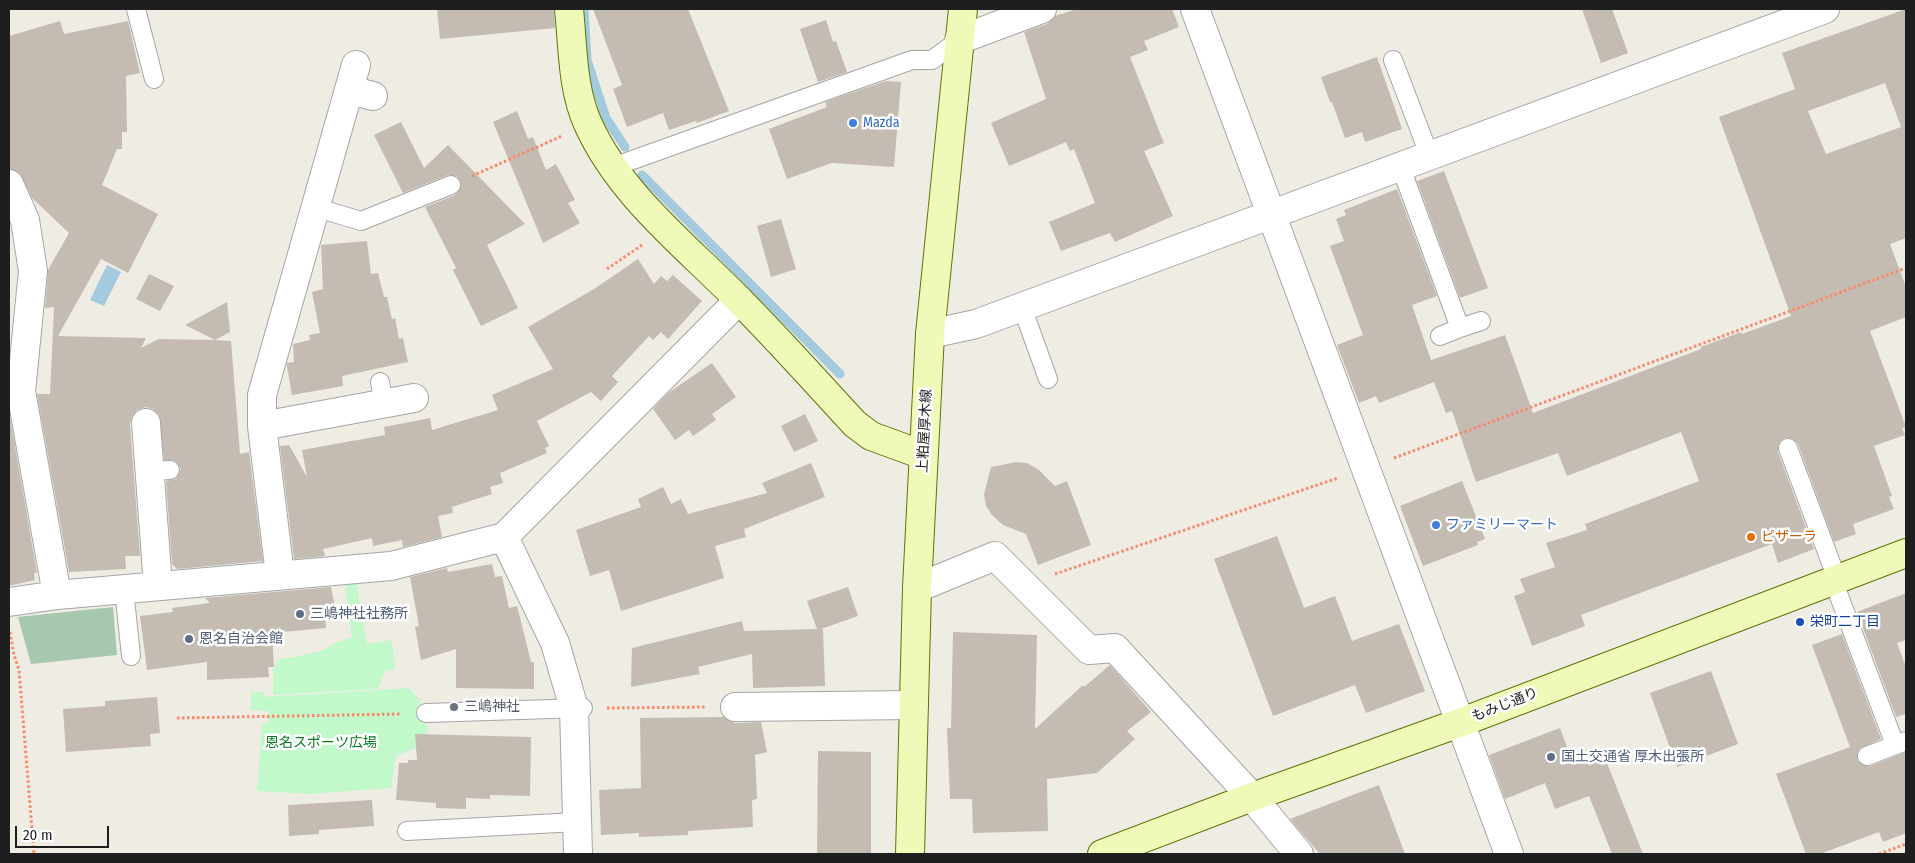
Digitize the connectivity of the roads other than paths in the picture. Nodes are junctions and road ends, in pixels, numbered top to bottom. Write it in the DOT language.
graph roads {
  1 [pos="136,9"];
  2 [pos="569,9"];
  3 [pos="963,9"];
  4 [pos="1042,9"];
  5 [pos="1195,9"];
  6 [pos="1825,9"];
  7 [pos="1776,17"];
  8 [pos="959,40"];
  9 [pos="1393,60"];
  10 [pos="154,79"];
  11 [pos="359,84"];
  12 [pos="1430,156"];
  13 [pos="613,167"];
  14 [pos="1400,168"];
  15 [pos="9,184"];
  16 [pos="451,185"];
  17 [pos="314,207"];
  18 [pos="1272,216"];
  19 [pos="739,300"];
  20 [pos="1022,307"];
  21 [pos="1481,321"];
  22 [pos="1460,328"];
  23 [pos="930,334"];
  24 [pos="1440,336"];
  25 [pos="1048,379"];
  26 [pos="414,398"];
  27 [pos="16,411"];
  28 [pos="257,413"];
  29 [pos="146,422"];
  30 [pos="923,455"];
  31 [pos="1788,460"];
  32 [pos="504,536"];
  33 [pos="1906,552"];
  34 [pos="280,575"];
  35 [pos="1835,580"];
  36 [pos="158,586"];
  37 [pos="917,588"];
  38 [pos="124,589"];
  39 [pos="57,595"];
  40 [pos="9,602"];
  41 [pos="131,656"];
  42 [pos="914,705"];
  43 [pos="735,706"];
  44 [pos="580,708"];
  45 [pos="426,713"];
  46 [pos="1462,722"];
  47 [pos="1901,743"];
  48 [pos="1867,756"];
  49 [pos="1252,797"];
  50 [pos="577,822"];
  51 [pos="407,831"];
  52 [pos="578,854"];
  53 [pos="910,854"];
  54 [pos="1102,854"];
  55 [pos="1299,854"];
  56 [pos="1510,854"];
  1 -- 10 [label="lane"];
  2 -- 13 [label="street"];
  3 -- 8 [label="street, 上粕屋厚木線"];
  4 -- 8 [label="street"];
  5 -- 18 [label="street"];
  6 -- 7 [label="street"];
  7 -- 12 [label="street"];
  8 -- 13 [label="lane"];
  8 -- 23 [label="street, 上粕屋厚木線"];
  9 -- 12 [label="lane"];
  11 -- 17 [label="street"];
  12 -- 14 [label="street"];
  13 -- 19 [label="street"];
  14 -- 18 [label="street"];
  14 -- 22 [label="lane"];
  15 -- 27 [label="street"];
  16 -- 17 [label="lane"];
  17 -- 28 [label="street"];
  18 -- 20 [label="street"];
  18 -- 46 [label="street"];
  19 -- 30 [label="street"];
  19 -- 32 [label="street"];
  20 -- 23 [label="street"];
  20 -- 25 [label="lane"];
  21 -- 22 [label="lane"];
  22 -- 24 [label="lane"];
  23 -- 30 [label="street, 上粕屋厚木線"];
  26 -- 28 [label="street"];
  27 -- 39 [label="street"];
  28 -- 34 [label="street"];
  29 -- 36 [label="street"];
  30 -- 37 [label="street, 上粕屋厚木線"];
  31 -- 35 [label="lane"];
  32 -- 34 [label="street"];
  32 -- 44 [label="street"];
  33 -- 35 [label="street, もみじ通り"];
  34 -- 36 [label="street"];
  35 -- 46 [label="street, もみじ通り"];
  35 -- 47 [label="lane"];
  36 -- 38 [label="street"];
  37 -- 42 [label="street, 上粕屋厚木線"];
  37 -- 49 [label="street"];
  38 -- 39 [label="street"];
  38 -- 41 [label="lane"];
  39 -- 40 [label="street"];
  42 -- 43 [label="street"];
  42 -- 53 [label="street, 上粕屋厚木線"];
  44 -- 45 [label="lane"];
  44 -- 50 [label="street"];
  46 -- 49 [label="street, もみじ通り"];
  46 -- 56 [label="street"];
  47 -- 48 [label="lane"];
  49 -- 54 [label="street, もみじ通り"];
  49 -- 55 [label="street"];
  50 -- 51 [label="lane"];
  50 -- 52 [label="street"];
}
